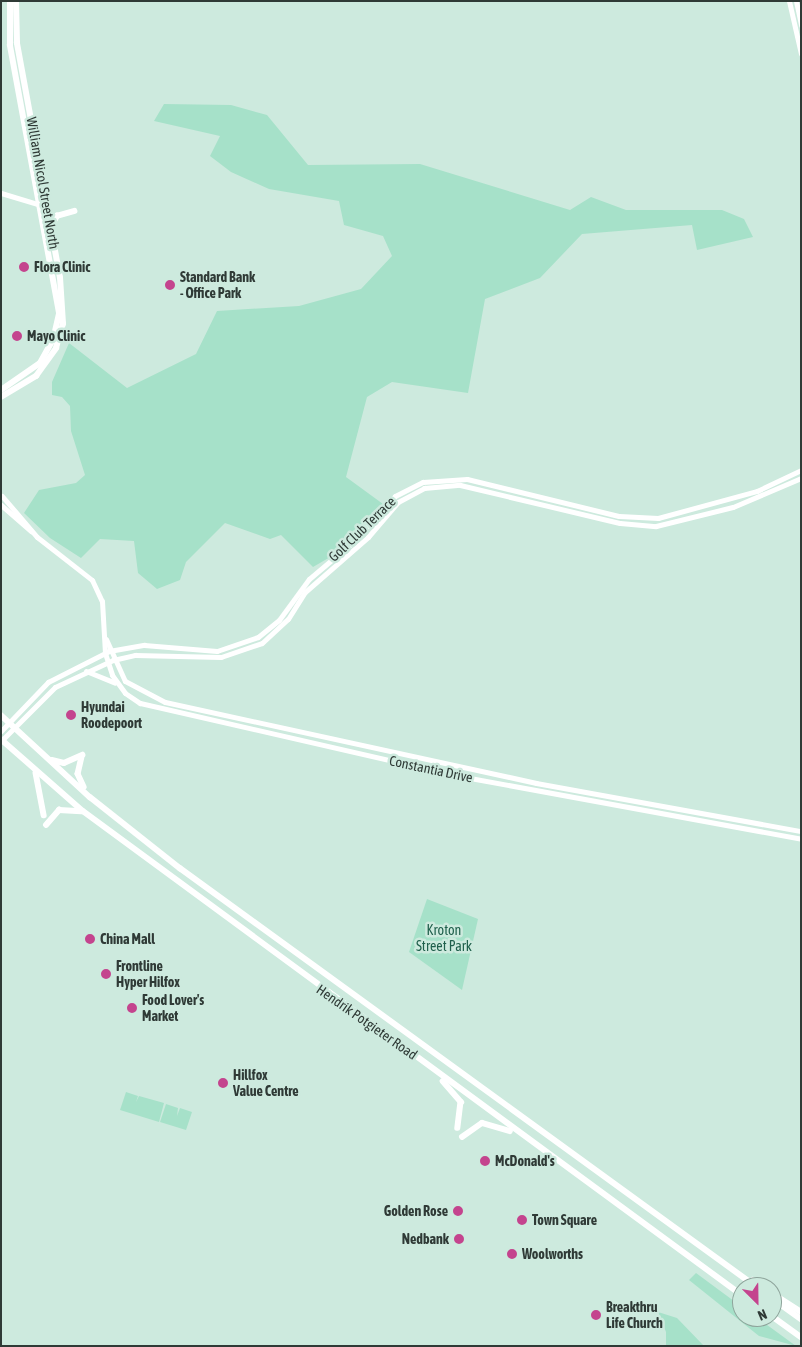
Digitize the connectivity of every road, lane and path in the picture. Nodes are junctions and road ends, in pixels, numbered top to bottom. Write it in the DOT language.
graph roads {
  1 [pos="10,1"];
  2 [pos="16,1"];
  3 [pos="789,1"];
  4 [pos="796,1"];
  5 [pos="801,24"];
  6 [pos="801,54"];
  7 [pos="1,193"];
  8 [pos="46,199"];
  9 [pos="36,201"];
  10 [pos="47,207"];
  11 [pos="74,211"];
  12 [pos="51,226"];
  13 [pos="1,390"];
  14 [pos="1,397"];
  15 [pos="801,470"];
  16 [pos="801,478"];
  17 [pos="2,495"];
  18 [pos="1,504"];
  19 [pos="31,531"];
  20 [pos="106,639"];
  21 [pos="161,647"];
  22 [pos="112,650"];
  23 [pos="105,653"];
  24 [pos="154,655"];
  25 [pos="166,656"];
  26 [pos="110,661"];
  27 [pos="84,671"];
  28 [pos="117,685"];
  29 [pos="1,715"];
  30 [pos="1,731"];
  31 [pos="1,740"];
  32 [pos="46,756"];
  33 [pos="35,771"];
  34 [pos="90,797"];
  35 [pos="83,811"];
  36 [pos="44,815"];
  37 [pos="46,825"];
  38 [pos="801,831"];
  39 [pos="801,839"];
  40 [pos="418,1058"];
  41 [pos="458,1128"];
  42 [pos="462,1137"];
  43 [pos="533,1144"];
  44 [pos="724,1263"];
  45 [pos="743,1277"];
  46 [pos="747,1277"];
  47 [pos="732,1288"];
  48 [pos="782,1300"];
  49 [pos="782,1306"];
  50 [pos="801,1312"];
  51 [pos="801,1319"];
  52 [pos="782,1323"];
  53 [pos="799,1336"];
  1 -- 9 [label="main road, William Nicol Street North"];
  2 -- 8 [label="main road, William Nicol Street North"];
  3 -- 6 [label="street"];
  4 -- 5 [label="street"];
  7 -- 9 [label="street"];
  8 -- 9 [label="street"];
  8 -- 10 [label="main road, William Nicol Street North"];
  9 -- 10 [label="street"];
  9 -- 13 [label="main road, William Nicol Street North"];
  10 -- 12 [label="main road, William Nicol Street North"];
  11 -- 12 [label="main road"];
  12 -- 14 [label="main road, William Nicol Street North"];
  15 -- 21 [label="street, Golf Club Terrace"];
  16 -- 25 [label="street, Golf Club Terrace"];
  17 -- 19 [label="street, Constantia Drive"];
  18 -- 19 [label="street, Constantia Drive"];
  19 -- 20 [label="street, Constantia Drive"];
  20 -- 22 [label="street, Constantia Drive"];
  20 -- 23 [label="street, Constantia Drive"];
  21 -- 22 [label="street, Golf Club Terrace"];
  21 -- 24 [label="street"];
  21 -- 25 [label="street"];
  22 -- 23 [label="street, Golf Club Terrace"];
  22 -- 26 [label="street, Constantia Drive"];
  23 -- 26 [label="street, Constantia Drive"];
  23 -- 30 [label="street, Golf Club Terrace"];
  24 -- 25 [label="street, Golf Club Terrace"];
  24 -- 26 [label="street, Golf Club Terrace"];
  26 -- 27 [label="street, Golf Club Terrace"];
  26 -- 28 [label="street, Constantia Drive"];
  26 -- 38 [label="street, Constantia Drive"];
  27 -- 28 [label="street"];
  27 -- 31 [label="street, Golf Club Terrace"];
  28 -- 39 [label="street, Constantia Drive"];
  29 -- 32 [label="main road"];
  31 -- 33 [label="main road, Hendrik Potgieter Road"];
  32 -- 34 [label="main road, Hendrik Potgieter Road"];
  32 -- 34 [label="main road"];
  33 -- 35 [label="main road, Hendrik Potgieter Road"];
  33 -- 36 [label="main road"];
  34 -- 44 [label="main road, Hendrik Potgieter Road"];
  35 -- 37 [label="main road"];
  35 -- 40 [label="main road, Hendrik Potgieter Road"];
  40 -- 41 [label="main road"];
  40 -- 43 [label="main road, Hendrik Potgieter Road"];
  42 -- 43 [label="main road"];
  43 -- 47 [label="main road, Hendrik Potgieter Road"];
  44 -- 45 [label="main road, Hendrik Potgieter Road"];
  44 -- 46 [label="main road"];
  48 -- 50 [label="main road"];
  49 -- 51 [label="main road"];
  52 -- 53 [label="main road"];
}
